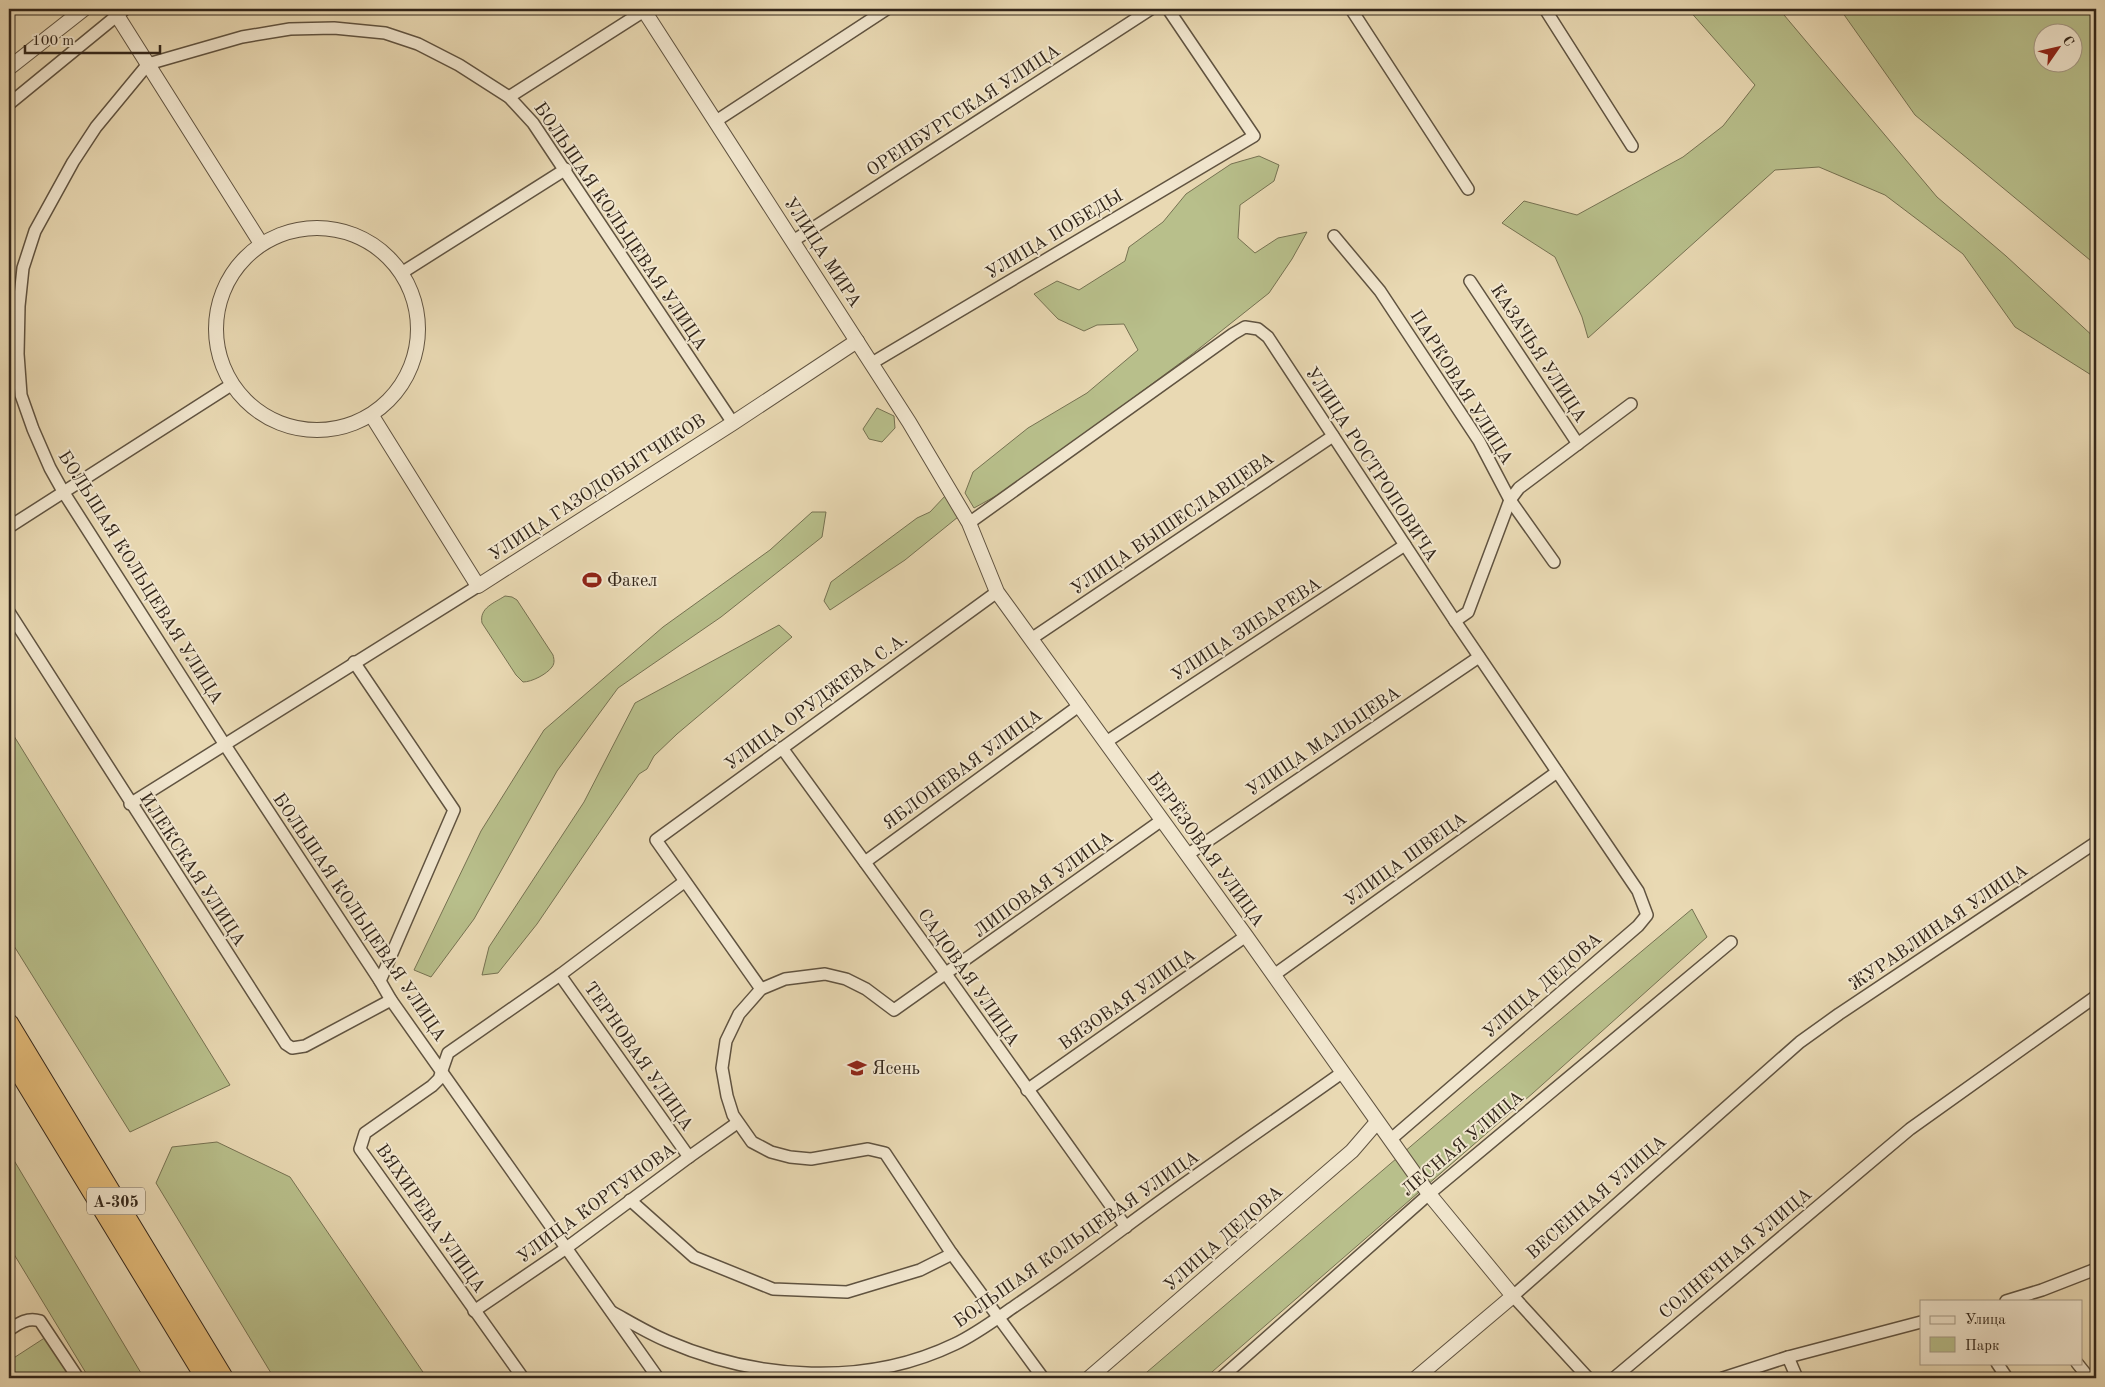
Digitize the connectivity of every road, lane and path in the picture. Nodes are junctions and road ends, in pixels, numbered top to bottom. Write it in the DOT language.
graph roads {
  1 [pos="84,9"];
  2 [pos="645,9"];
  3 [pos="887,9"];
  4 [pos="1151,9"];
  5 [pos="1168,9"];
  6 [pos="1351,9"];
  7 [pos="1545,9"];
  8 [pos="118,11"];
  9 [pos="148,64"];
  10 [pos="9,68"];
  11 [pos="509,97"];
  12 [pos="9,104"];
  13 [pos="716,121"];
  14 [pos="1632,146"];
  15 [pos="566,169"];
  16 [pos="1468,189"];
  17 [pos="1334,236"];
  18 [pos="793,241"];
  19 [pos="260,242"];
  20 [pos="403,272"];
  21 [pos="1470,281"];
  22 [pos="857,340"];
  23 [pos="872,363"];
  24 [pos="231,385"];
  25 [pos="1631,404"];
  26 [pos="372,416"];
  27 [pos="733,423"];
  28 [pos="1333,436"];
  29 [pos="1578,444"];
  30 [pos="64,493"];
  31 [pos="1510,500"];
  32 [pos="968,521"];
  33 [pos="9,527"];
  34 [pos="1405,545"];
  35 [pos="1554,562"];
  36 [pos="478,586"];
  37 [pos="997,592"];
  38 [pos="9,612"];
  39 [pos="1455,621"];
  40 [pos="1031,639"];
  41 [pos="1479,657"];
  42 [pos="354,662"];
  43 [pos="1080,706"];
  44 [pos="1106,742"];
  45 [pos="225,745"];
  46 [pos="782,748"];
  47 [pos="1557,772"];
  48 [pos="130,804"];
  49 [pos="1162,820"];
  50 [pos="2095,843"];
  51 [pos="1187,855"];
  52 [pos="865,862"];
  53 [pos="684,882"];
  54 [pos="1647,915"];
  55 [pos="1246,936"];
  56 [pos="1731,942"];
  57 [pos="946,974"];
  58 [pos="560,975"];
  59 [pos="1274,975"];
  60 [pos="380,981"];
  61 [pos="761,988"];
  62 [pos="2095,997"];
  63 [pos="390,1000"];
  64 [pos="9,1023"];
  65 [pos="1800,1042"];
  66 [pos="9,1056"];
  67 [pos="441,1069"];
  68 [pos="1342,1072"];
  69 [pos="1027,1090"];
  70 [pos="1377,1122"];
  71 [pos="737,1124"];
  72 [pos="1390,1140"];
  73 [pos="689,1157"];
  74 [pos="1429,1194"];
  75 [pos="630,1200"];
  76 [pos="1126,1227"];
  77 [pos="565,1249"];
  78 [pos="952,1254"];
  79 [pos="2096,1269"];
  80 [pos="2042,1295"];
  81 [pos="1512,1296"];
  82 [pos="2012,1300"];
  83 [pos="608,1310"];
  84 [pos="474,1311"];
  85 [pos="998,1317"];
  86 [pos="1920,1322"];
  87 [pos="9,1330"];
  88 [pos="1788,1357"];
  89 [pos="1998,1364"];
  90 [pos="2078,1364"];
  91 [pos="820,1376"];
  92 [pos="78,1378"];
  93 [pos="204,1378"];
  94 [pos="224,1378"];
  95 [pos="523,1378"];
  96 [pos="658,1378"];
  97 [pos="1043,1378"];
  98 [pos="1089,1378"];
  99 [pos="1221,1378"];
  100 [pos="1416,1378"];
  101 [pos="1588,1378"];
  102 [pos="1614,1378"];
  103 [pos="1723,1378"];
  104 [pos="1798,1378"];
  105 [pos="2007,1378"];
  106 [pos="2088,1378"];
  1 -- 10 [label="street"];
  2 -- 11 [label="street"];
  2 -- 13 [label="street, УЛИЦА МИРА"];
  3 -- 13 [label="street"];
  4 -- 18 [label="street, ОРЕНБУРГСКАЯ УЛИЦА"];
  5 -- 23 [label="street, УЛИЦА ПОБЕДЫ"];
  6 -- 16 [label="street"];
  7 -- 14 [label="street"];
  8 -- 9 [label="street"];
  8 -- 12 [label="street"];
  9 -- 11 [label="street, БОЛЬШАЯ КОЛЬЦЕВАЯ УЛИЦА"];
  9 -- 19 [label="street"];
  9 -- 30 [label="street, БОЛЬШАЯ КОЛЬЦЕВАЯ УЛИЦА"];
  11 -- 15 [label="street, БОЛЬШАЯ КОЛЬЦЕВАЯ УЛИЦА"];
  13 -- 18 [label="street, УЛИЦА МИРА"];
  15 -- 20 [label="street"];
  15 -- 27 [label="street, БОЛЬШАЯ КОЛЬЦЕВАЯ УЛИЦА"];
  17 -- 31 [label="street, ПАРКОВАЯ УЛИЦА"];
  18 -- 22 [label="street, УЛИЦА МИРА"];
  19 -- 20 [label="street"];
  19 -- 24 [label="street"];
  20 -- 26 [label="street"];
  21 -- 29 [label="street, КАЗАЧЬЯ УЛИЦА"];
  22 -- 23 [label="street, УЛИЦА МИРА"];
  22 -- 27 [label="street, УЛИЦА ГАЗОДОБЫТЧИКОВ"];
  23 -- 32 [label="street, УЛИЦА МИРА"];
  24 -- 26 [label="street"];
  24 -- 30 [label="street"];
  25 -- 29 [label="street"];
  26 -- 36 [label="street"];
  27 -- 36 [label="street, УЛИЦА ГАЗОДОБЫТЧИКОВ"];
  28 -- 32 [label="street, УЛИЦА РОСТРОПОВИЧА"];
  28 -- 34 [label="street, УЛИЦА РОСТРОПОВИЧА"];
  28 -- 40 [label="street, УЛИЦА ВЫШЕСЛАВЦЕВА"];
  29 -- 31 [label="street"];
  30 -- 33 [label="street"];
  30 -- 45 [label="street, БОЛЬШАЯ КОЛЬЦЕВАЯ УЛИЦА"];
  31 -- 35 [label="street, ПАРКОВАЯ УЛИЦА"];
  31 -- 39 [label="street"];
  32 -- 37 [label="street, БЕРЁЗОВАЯ УЛИЦА"];
  34 -- 39 [label="street, УЛИЦА РОСТРОПОВИЧА"];
  34 -- 44 [label="street, УЛИЦА ЗИБАРЕВА"];
  36 -- 42 [label="street, УЛИЦА ГАЗОДОБЫТЧИКОВ"];
  37 -- 40 [label="street, БЕРЁЗОВАЯ УЛИЦА"];
  37 -- 46 [label="street, УЛИЦА ОРУДЖЕВА С.А."];
  38 -- 48 [label="street, ИЛЕКСКАЯ УЛИЦА"];
  39 -- 41 [label="street, УЛИЦА РОСТРОПОВИЧА"];
  40 -- 43 [label="street, БЕРЁЗОВАЯ УЛИЦА"];
  41 -- 47 [label="street, УЛИЦА РОСТРОПОВИЧА"];
  41 -- 51 [label="street, УЛИЦА МАЛЬЦЕВА"];
  42 -- 45 [label="street, УЛИЦА ГАЗОДОБЫТЧИКОВ"];
  42 -- 60 [label="street"];
  43 -- 44 [label="street, БЕРЁЗОВАЯ УЛИЦА"];
  43 -- 52 [label="street, ЯБЛОНЕВАЯ УЛИЦА"];
  44 -- 49 [label="street, БЕРЁЗОВАЯ УЛИЦА"];
  45 -- 48 [label="street, УЛИЦА ГАЗОДОБЫТЧИКОВ"];
  45 -- 60 [label="street, БОЛЬШАЯ КОЛЬЦЕВАЯ УЛИЦА"];
  46 -- 52 [label="street, САДОВАЯ УЛИЦА"];
  46 -- 53 [label="street, УЛИЦА ОРУДЖЕВА С.А."];
  47 -- 54 [label="street, УЛИЦА РОСТРОПОВИЧА"];
  47 -- 59 [label="street, УЛИЦА ШВЕЦА"];
  48 -- 63 [label="street, ИЛЕКСКАЯ УЛИЦА"];
  49 -- 51 [label="street, БЕРЁЗОВАЯ УЛИЦА"];
  49 -- 57 [label="street, ЛИПОВАЯ УЛИЦА"];
  50 -- 65 [label="street, ЖУРАВЛИНАЯ УЛИЦА"];
  51 -- 55 [label="street, БЕРЁЗОВАЯ УЛИЦА"];
  52 -- 57 [label="street, САДОВАЯ УЛИЦА"];
  53 -- 58 [label="street"];
  53 -- 61 [label="street"];
  54 -- 72 [label="street, УЛИЦА ДЕДОВА"];
  55 -- 59 [label="street, БЕРЁЗОВАЯ УЛИЦА"];
  55 -- 69 [label="street, ВЯЗОВАЯ УЛИЦА"];
  56 -- 74 [label="street, ЛЕСНАЯ УЛИЦА"];
  57 -- 61 [label="street, ЛИПОВАЯ УЛИЦА"];
  57 -- 69 [label="street, САДОВАЯ УЛИЦА"];
  58 -- 67 [label="street"];
  58 -- 73 [label="street, ТЕРНОВАЯ УЛИЦА"];
  59 -- 68 [label="street, БЕРЁЗОВАЯ УЛИЦА"];
  60 -- 63 [label="street, БОЛЬШАЯ КОЛЬЦЕВАЯ УЛИЦА"];
  61 -- 71 [label="street"];
  62 -- 102 [label="street, СОЛНЕЧНАЯ УЛИЦА"];
  63 -- 67 [label="street, БОЛЬШАЯ КОЛЬЦЕВАЯ УЛИЦА"];
  64 -- 94 [label="highway, А-305"];
  65 -- 81 [label="street, ВЕСЕННАЯ УЛИЦА"];
  66 -- 93 [label="highway, А-305"];
  67 -- 77 [label="street, БОЛЬШАЯ КОЛЬЦЕВАЯ УЛИЦА"];
  67 -- 84 [label="street, ВЯХИРЕВА УЛИЦА"];
  68 -- 70 [label="street, БЕРЁЗОВАЯ УЛИЦА"];
  68 -- 76 [label="street, БОЛЬШАЯ КОЛЬЦЕВАЯ УЛИЦА"];
  69 -- 76 [label="street, САДОВАЯ УЛИЦА"];
  70 -- 72 [label="street, БЕРЁЗОВАЯ УЛИЦА"];
  70 -- 98 [label="street, УЛИЦА ДЕДОВА"];
  71 -- 73 [label="street, УЛИЦА КОРТУНОВА"];
  71 -- 78 [label="street"];
  72 -- 74 [label="street, БЕРЁЗОВАЯ УЛИЦА"];
  73 -- 75 [label="street, УЛИЦА КОРТУНОВА"];
  74 -- 81 [label="street, БЕРЁЗОВАЯ УЛИЦА"];
  74 -- 99 [label="street, ЛЕСНАЯ УЛИЦА"];
  75 -- 77 [label="street, УЛИЦА КОРТУНОВА"];
  75 -- 78 [label="street"];
  76 -- 85 [label="street, БОЛЬШАЯ КОЛЬЦЕВАЯ УЛИЦА"];
  77 -- 83 [label="street, БОЛЬШАЯ КОЛЬЦЕВАЯ УЛИЦА"];
  77 -- 84 [label="street, УЛИЦА КОРТУНОВА"];
  78 -- 85 [label="street"];
  79 -- 80 [label="street"];
  80 -- 82 [label="street"];
  81 -- 100 [label="street, ВЕСЕННАЯ УЛИЦА"];
  81 -- 101 [label="street"];
  83 -- 91 [label="street, БОЛЬШАЯ КОЛЬЦЕВАЯ УЛИЦА"];
  83 -- 96 [label="street, БОЛЬШАЯ КОЛЬЦЕВАЯ УЛИЦА"];
  84 -- 95 [label="street, ВЯХИРЕВА УЛИЦА"];
  85 -- 91 [label="street, БОЛЬШАЯ КОЛЬЦЕВАЯ УЛИЦА"];
  85 -- 97 [label="street"];
  86 -- 88 [label="street"];
  87 -- 92 [label="street"];
  88 -- 103 [label="street"];
  88 -- 104 [label="street"];
  89 -- 105 [label="street"];
  90 -- 106 [label="street"];
}
